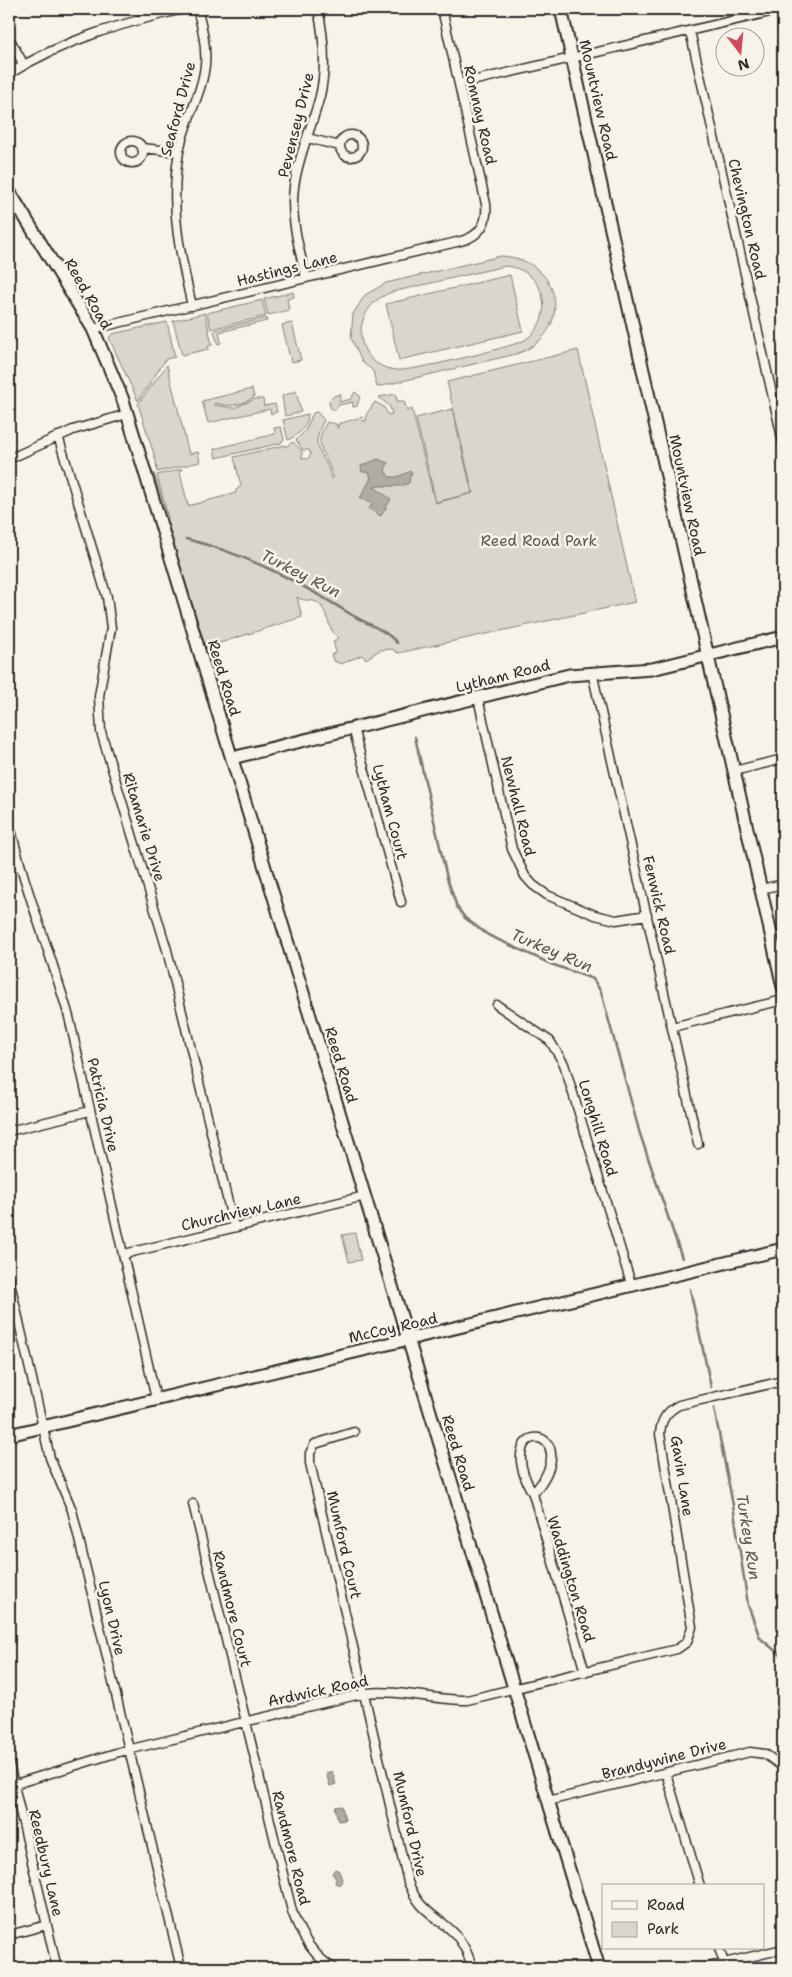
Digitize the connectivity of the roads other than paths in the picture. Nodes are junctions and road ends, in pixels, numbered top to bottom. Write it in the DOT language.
graph roads {
  1 [pos="11,9"];
  2 [pos="184,9"];
  3 [pos="197,9"];
  4 [pos="318,9"];
  5 [pos="442,9"];
  6 [pos="562,9"];
  7 [pos="783,9"];
  8 [pos="9,12"];
  9 [pos="690,31"];
  10 [pos="9,38"];
  11 [pos="573,58"];
  12 [pos="24,65"];
  13 [pos="9,74"];
  14 [pos="459,84"];
  15 [pos="307,138"];
  16 [pos="340,146"];
  17 [pos="142,148"];
  18 [pos="179,152"];
  19 [pos="9,191"];
  20 [pos="483,227"];
  21 [pos="306,278"];
  22 [pos="192,306"];
  23 [pos="93,330"];
  24 [pos="127,414"];
  25 [pos="58,436"];
  26 [pos="783,442"];
  27 [pos="9,459"];
  28 [pos="783,637"];
  29 [pos="708,656"];
  30 [pos="592,672"];
  31 [pos="478,698"];
  32 [pos="353,728"];
  33 [pos="232,758"];
  34 [pos="783,759"];
  35 [pos="734,771"];
  36 [pos="9,821"];
  37 [pos="19,866"];
  38 [pos="9,868"];
  39 [pos="783,884"];
  40 [pos="761,889"];
  41 [pos="401,902"];
  42 [pos="647,915"];
  43 [pos="783,988"];
  44 [pos="783,1000"];
  45 [pos="497,1004"];
  46 [pos="672,1027"];
  47 [pos="90,1111"];
  48 [pos="9,1131"];
  49 [pos="698,1144"];
  50 [pos="365,1196"];
  51 [pos="234,1227"];
  52 [pos="783,1250"];
  53 [pos="124,1254"];
  54 [pos="9,1278"];
  55 [pos="632,1287"];
  56 [pos="407,1340"];
  57 [pos="783,1381"];
  58 [pos="156,1399"];
  59 [pos="43,1426"];
  60 [pos="354,1432"];
  61 [pos="9,1435"];
  62 [pos="533,1494"];
  63 [pos="193,1504"];
  64 [pos="691,1636"];
  65 [pos="585,1672"];
  66 [pos="514,1690"];
  67 [pos="365,1693"];
  68 [pos="246,1721"];
  69 [pos="130,1749"];
  70 [pos="9,1764"];
  71 [pos="783,1767"];
  72 [pos="666,1773"];
  73 [pos="11,1786"];
  74 [pos="548,1801"];
  75 [pos="699,1884"];
  76 [pos="47,1925"];
  77 [pos="9,1935"];
  78 [pos="783,1949"];
  79 [pos="720,1950"];
  80 [pos="724,1963"];
  81 [pos="58,1968"];
  82 [pos="180,1968"];
  83 [pos="333,1968"];
  84 [pos="472,1968"];
  85 [pos="600,1968"];
  86 [pos="703,1968"];
  1 -- 8 [label="street"];
  2 -- 12 [label="street"];
  3 -- 18 [label="street, Seaford Drive"];
  4 -- 15 [label="street, Pevensey Drive"];
  5 -- 14 [label="street, Romnay Road"];
  6 -- 11 [label="main road, Mountview Road"];
  7 -- 9 [label="street"];
  9 -- 11 [label="street"];
  9 -- 26 [label="street, Chevington Road"];
  10 -- 12 [label="street"];
  11 -- 14 [label="street"];
  11 -- 29 [label="main road, Mountview Road"];
  12 -- 13 [label="street"];
  14 -- 20 [label="street, Romnay Road"];
  15 -- 16 [label="street"];
  15 -- 21 [label="street, Pevensey Drive"];
  17 -- 18 [label="street"];
  18 -- 22 [label="street, Seaford Drive"];
  19 -- 23 [label="main road, Reed Road"];
  20 -- 21 [label="street, Hastings Lane"];
  21 -- 22 [label="street, Hastings Lane"];
  22 -- 23 [label="street, Hastings Lane"];
  23 -- 24 [label="main road, Reed Road"];
  24 -- 25 [label="street"];
  24 -- 33 [label="main road, Reed Road"];
  25 -- 27 [label="street"];
  25 -- 51 [label="street, Ritamarie Drive"];
  28 -- 29 [label="main road, Lytham Road"];
  29 -- 30 [label="main road, Lytham Road"];
  29 -- 35 [label="main road, Mountview Road"];
  30 -- 31 [label="main road, Lytham Road"];
  30 -- 42 [label="street, Fenwick Road"];
  31 -- 32 [label="main road, Lytham Road"];
  31 -- 42 [label="street, Newhall Road"];
  32 -- 33 [label="main road, Lytham Road"];
  32 -- 41 [label="street, Lytham Court"];
  33 -- 50 [label="main road, Reed Road"];
  34 -- 35 [label="street"];
  35 -- 40 [label="main road, Mountview Road"];
  36 -- 37 [label="street, Patricia Drive"];
  37 -- 38 [label="street"];
  37 -- 47 [label="street, Patricia Drive"];
  39 -- 40 [label="street"];
  40 -- 43 [label="main road, Mountview Road"];
  42 -- 46 [label="street, Fenwick Road"];
  44 -- 46 [label="street"];
  45 -- 55 [label="street, Longhill Road"];
  46 -- 49 [label="street, Fenwick Road"];
  47 -- 48 [label="street"];
  47 -- 53 [label="street, Patricia Drive"];
  50 -- 51 [label="street, Churchview Lane"];
  50 -- 56 [label="main road, Reed Road"];
  51 -- 53 [label="street, Churchview Lane"];
  52 -- 55 [label="main road, McCoy Road"];
  53 -- 58 [label="street, Patricia Drive"];
  54 -- 59 [label="street, Lyon Drive"];
  55 -- 56 [label="main road, McCoy Road"];
  56 -- 58 [label="main road, McCoy Road"];
  56 -- 66 [label="main road, Reed Road"];
  57 -- 64 [label="street, Gavin Lane"];
  58 -- 59 [label="main road, McCoy Road"];
  59 -- 61 [label="main road, McCoy Road"];
  59 -- 69 [label="street, Lyon Drive"];
  60 -- 67 [label="street, Mumford Court"];
  62 -- 62 [label="street, Waddington Road"];
  62 -- 65 [label="street, Waddington Road"];
  63 -- 68 [label="street, Randmore Court"];
  64 -- 65 [label="street, Ardwick Road"];
  65 -- 66 [label="street, Ardwick Road"];
  66 -- 67 [label="street, Ardwick Road"];
  66 -- 74 [label="main road, Reed Road"];
  67 -- 68 [label="street, Ardwick Road"];
  67 -- 84 [label="street, Mumford Drive"];
  68 -- 69 [label="street, Ardwick Road"];
  68 -- 83 [label="street, Randmore Road"];
  69 -- 73 [label="street, Ardwick Road"];
  69 -- 82 [label="street, Lyon Drive"];
  70 -- 73 [label="street, Reedbury Lane"];
  71 -- 72 [label="street, Brandywine Drive"];
  72 -- 74 [label="street, Brandywine Drive"];
  72 -- 75 [label="street"];
  73 -- 76 [label="street, Reedbury Lane"];
  74 -- 85 [label="main road, Reed Road"];
  76 -- 77 [label="street"];
  76 -- 81 [label="street, Reedbury Lane"];
  78 -- 80 [label="street"];
  79 -- 80 [label="street"];
  80 -- 86 [label="street"];
}
